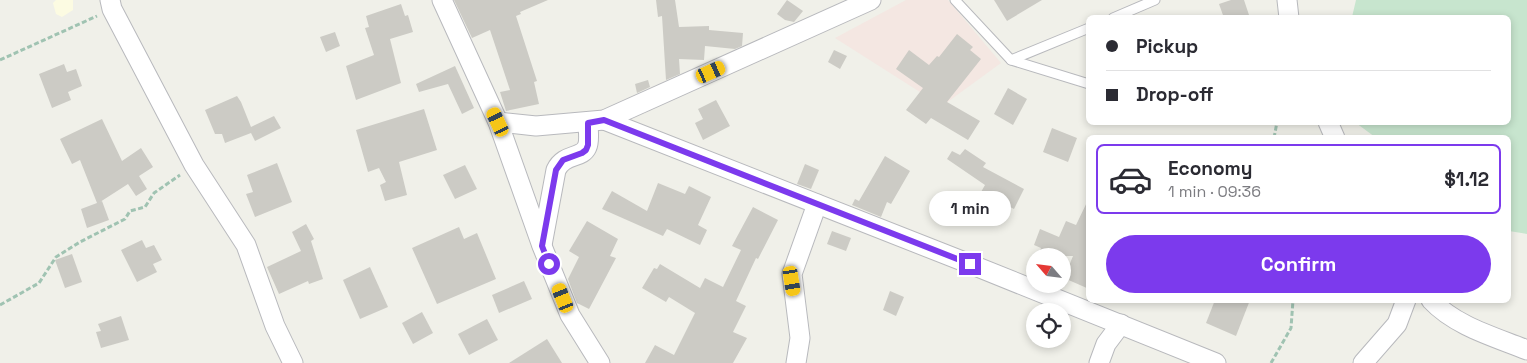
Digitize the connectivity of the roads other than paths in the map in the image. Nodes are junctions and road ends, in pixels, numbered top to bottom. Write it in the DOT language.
graph roads {
  1 [pos="442,0"];
  2 [pos="872,0"];
  3 [pos="955,0"];
  4 [pos="1155,0"];
  5 [pos="1286,0"];
  6 [pos="111,4"];
  7 [pos="1120,15"];
  8 [pos="1289,15"];
  9 [pos="1086,29"];
  10 [pos="1011,60"];
  11 [pos="1086,83"];
  12 [pos="498,122"];
  13 [pos="596,122"];
  14 [pos="817,204"];
  15 [pos="542,246"];
  16 [pos="1405,303"];
  17 [pos="1434,303"];
  18 [pos="1121,324"];
  19 [pos="1527,350"];
  20 [pos="293,363"];
  21 [pos="600,363"];
  22 [pos="796,363"];
  23 [pos="1099,363"];
  24 [pos="1216,363"];
  25 [pos="1363,363"];
  1 -- 12 [label="street"];
  2 -- 13 [label="street"];
  3 -- 10 [label="lane"];
  4 -- 7 [label="lane"];
  5 -- 8 [label="street"];
  6 -- 20 [label="street"];
  9 -- 10 [label="lane"];
  10 -- 11 [label="lane"];
  12 -- 13 [label="street"];
  12 -- 15 [label="street"];
  13 -- 14 [label="street"];
  13 -- 15 [label="street"];
  14 -- 18 [label="street"];
  14 -- 22 [label="street"];
  15 -- 21 [label="street"];
  16 -- 25 [label="street"];
  17 -- 19 [label="street"];
  18 -- 23 [label="street"];
  18 -- 24 [label="street"];
}
